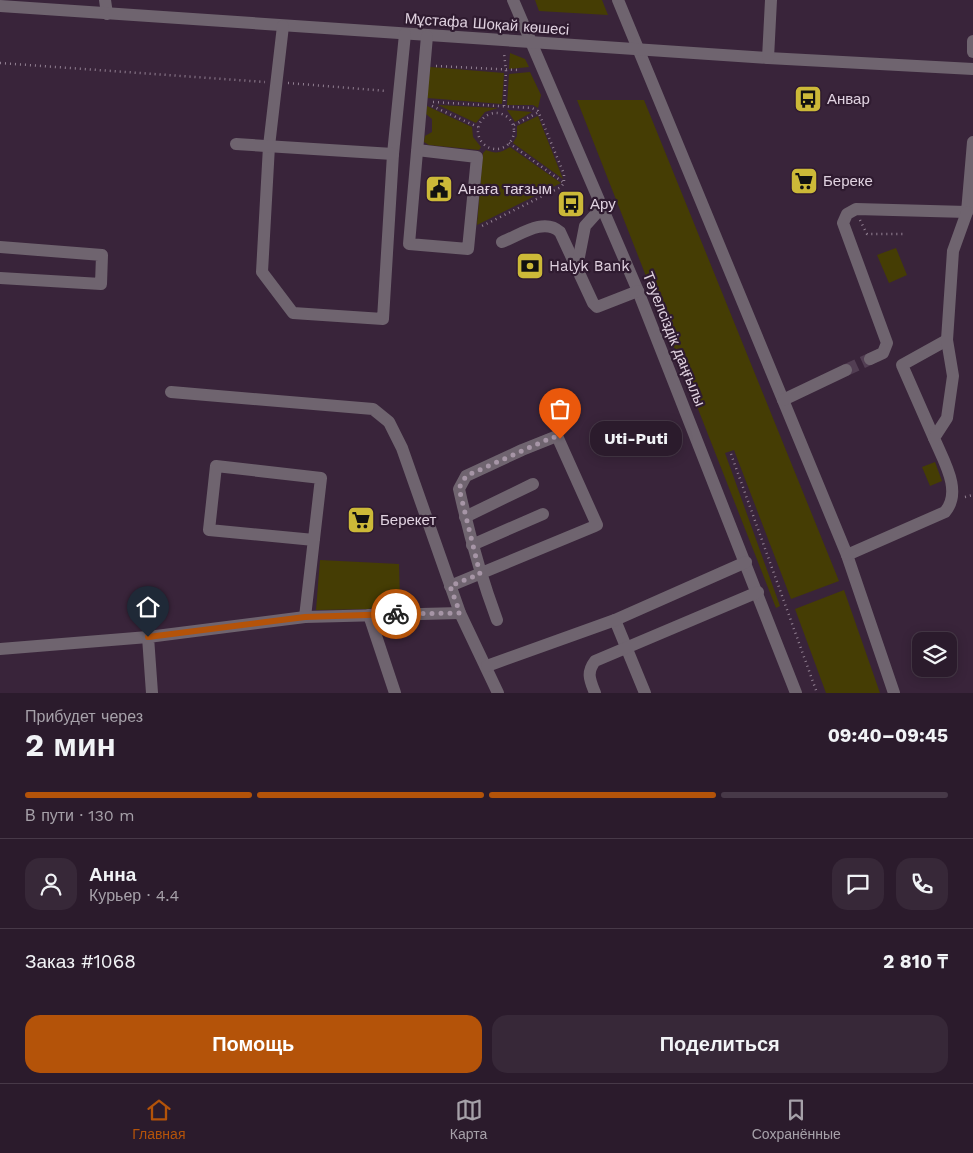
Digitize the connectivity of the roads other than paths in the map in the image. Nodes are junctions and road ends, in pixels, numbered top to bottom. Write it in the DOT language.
graph roads {
  1 [pos="105,0"];
  2 [pos="513,0"];
  3 [pos="618,0"];
  4 [pos="771,0"];
  5 [pos="32,4"];
  6 [pos="0,6"];
  7 [pos="107,14"];
  8 [pos="283,26"];
  9 [pos="405,34"];
  10 [pos="427,36"];
  11 [pos="973,41"];
  12 [pos="533,43"];
  13 [pos="640,50"];
  14 [pos="973,52"];
  15 [pos="768,58"];
  16 [pos="973,70"];
  17 [pos="973,142"];
  18 [pos="236,144"];
  19 [pos="270,146"];
  20 [pos="417,150"];
  21 [pos="394,154"];
  22 [pos="602,206"];
  23 [pos="967,212"];
  24 [pos="502,242"];
  25 [pos="0,247"];
  26 [pos="577,267"];
  27 [pos="0,278"];
  28 [pos="638,291"];
  29 [pos="947,340"];
  30 [pos="870,359"];
  31 [pos="846,370"];
  32 [pos="171,392"];
  33 [pos="783,400"];
  34 [pos="934,438"];
  35 [pos="533,484"];
  36 [pos="543,514"];
  37 [pos="465,517"];
  38 [pos="314,540"];
  39 [pos="472,545"];
  40 [pos="847,555"];
  41 [pos="746,562"];
  42 [pos="480,574"];
  43 [pos="450,586"];
  44 [pos="758,592"];
  45 [pos="460,613"];
  46 [pos="369,615"];
  47 [pos="305,617"];
  48 [pos="497,620"];
  49 [pos="615,620"];
  50 [pos="148,637"];
  51 [pos="626,648"];
  52 [pos="0,649"];
  53 [pos="487,666"];
  54 [pos="152,693"];
  55 [pos="395,693"];
  56 [pos="498,693"];
  57 [pos="595,693"];
  58 [pos="645,693"];
  59 [pos="796,693"];
  60 [pos="894,693"];
  1 -- 7 [label="street"];
  2 -- 12 [label="street, Тәуелсіздік даңғылы"];
  3 -- 13 [label="street"];
  4 -- 15 [label="street"];
  5 -- 6 [label="street, Мұстафа Шоқай көшесі"];
  5 -- 7 [label="street, Мұстафа Шоқай көшесі"];
  7 -- 8 [label="street, Мұстафа Шоқай көшесі"];
  8 -- 9 [label="street, Мұстафа Шоқай көшесі"];
  8 -- 19 [label="street"];
  9 -- 10 [label="street, Мұстафа Шоқай көшесі"];
  9 -- 21 [label="street"];
  10 -- 12 [label="street, Мұстафа Шоқай көшесі"];
  10 -- 20 [label="street"];
  11 -- 14 [label="street"];
  12 -- 13 [label="street, Мұстафа Шоқай көшесі"];
  12 -- 22 [label="street, Тәуелсіздік даңғылы"];
  13 -- 15 [label="street, Мұстафа Шоқай көшесі"];
  13 -- 33 [label="street"];
  15 -- 16 [label="street, Мұстафа Шоқай көшесі"];
  17 -- 23 [label="street"];
  18 -- 19 [label="street"];
  19 -- 21 [label="street"];
  19 -- 21 [label="street"];
  20 -- 20 [label="street"];
  22 -- 26 [label="street"];
  22 -- 28 [label="street, Тәуелсіздік даңғылы"];
  23 -- 29 [label="street"];
  23 -- 30 [label="street"];
  24 -- 26 [label="street"];
  25 -- 27 [label="street"];
  26 -- 28 [label="street"];
  28 -- 41 [label="street, Тәуелсіздік даңғылы"];
  29 -- 34 [label="street"];
  29 -- 34 [label="street"];
  31 -- 33 [label="street"];
  32 -- 43 [label="street"];
  33 -- 40 [label="street"];
  34 -- 40 [label="street"];
  35 -- 37 [label="street"];
  36 -- 39 [label="street"];
  37 -- 39 [label="street"];
  37 -- 42 [label="street"];
  38 -- 38 [label="street"];
  38 -- 47 [label="street"];
  39 -- 42 [label="street"];
  40 -- 60 [label="street"];
  41 -- 44 [label="street, Тәуелсіздік даңғылы"];
  41 -- 49 [label="street"];
  42 -- 43 [label="street"];
  42 -- 48 [label="street"];
  43 -- 45 [label="street"];
  44 -- 51 [label="street"];
  44 -- 59 [label="street, Тәуелсіздік даңғылы"];
  45 -- 46 [label="street"];
  45 -- 53 [label="street"];
  46 -- 47 [label="street"];
  46 -- 55 [label="street"];
  47 -- 50 [label="street"];
  49 -- 51 [label="street"];
  49 -- 53 [label="street"];
  50 -- 52 [label="street"];
  50 -- 54 [label="street"];
  51 -- 57 [label="street"];
  51 -- 58 [label="street"];
  53 -- 56 [label="street"];
}
